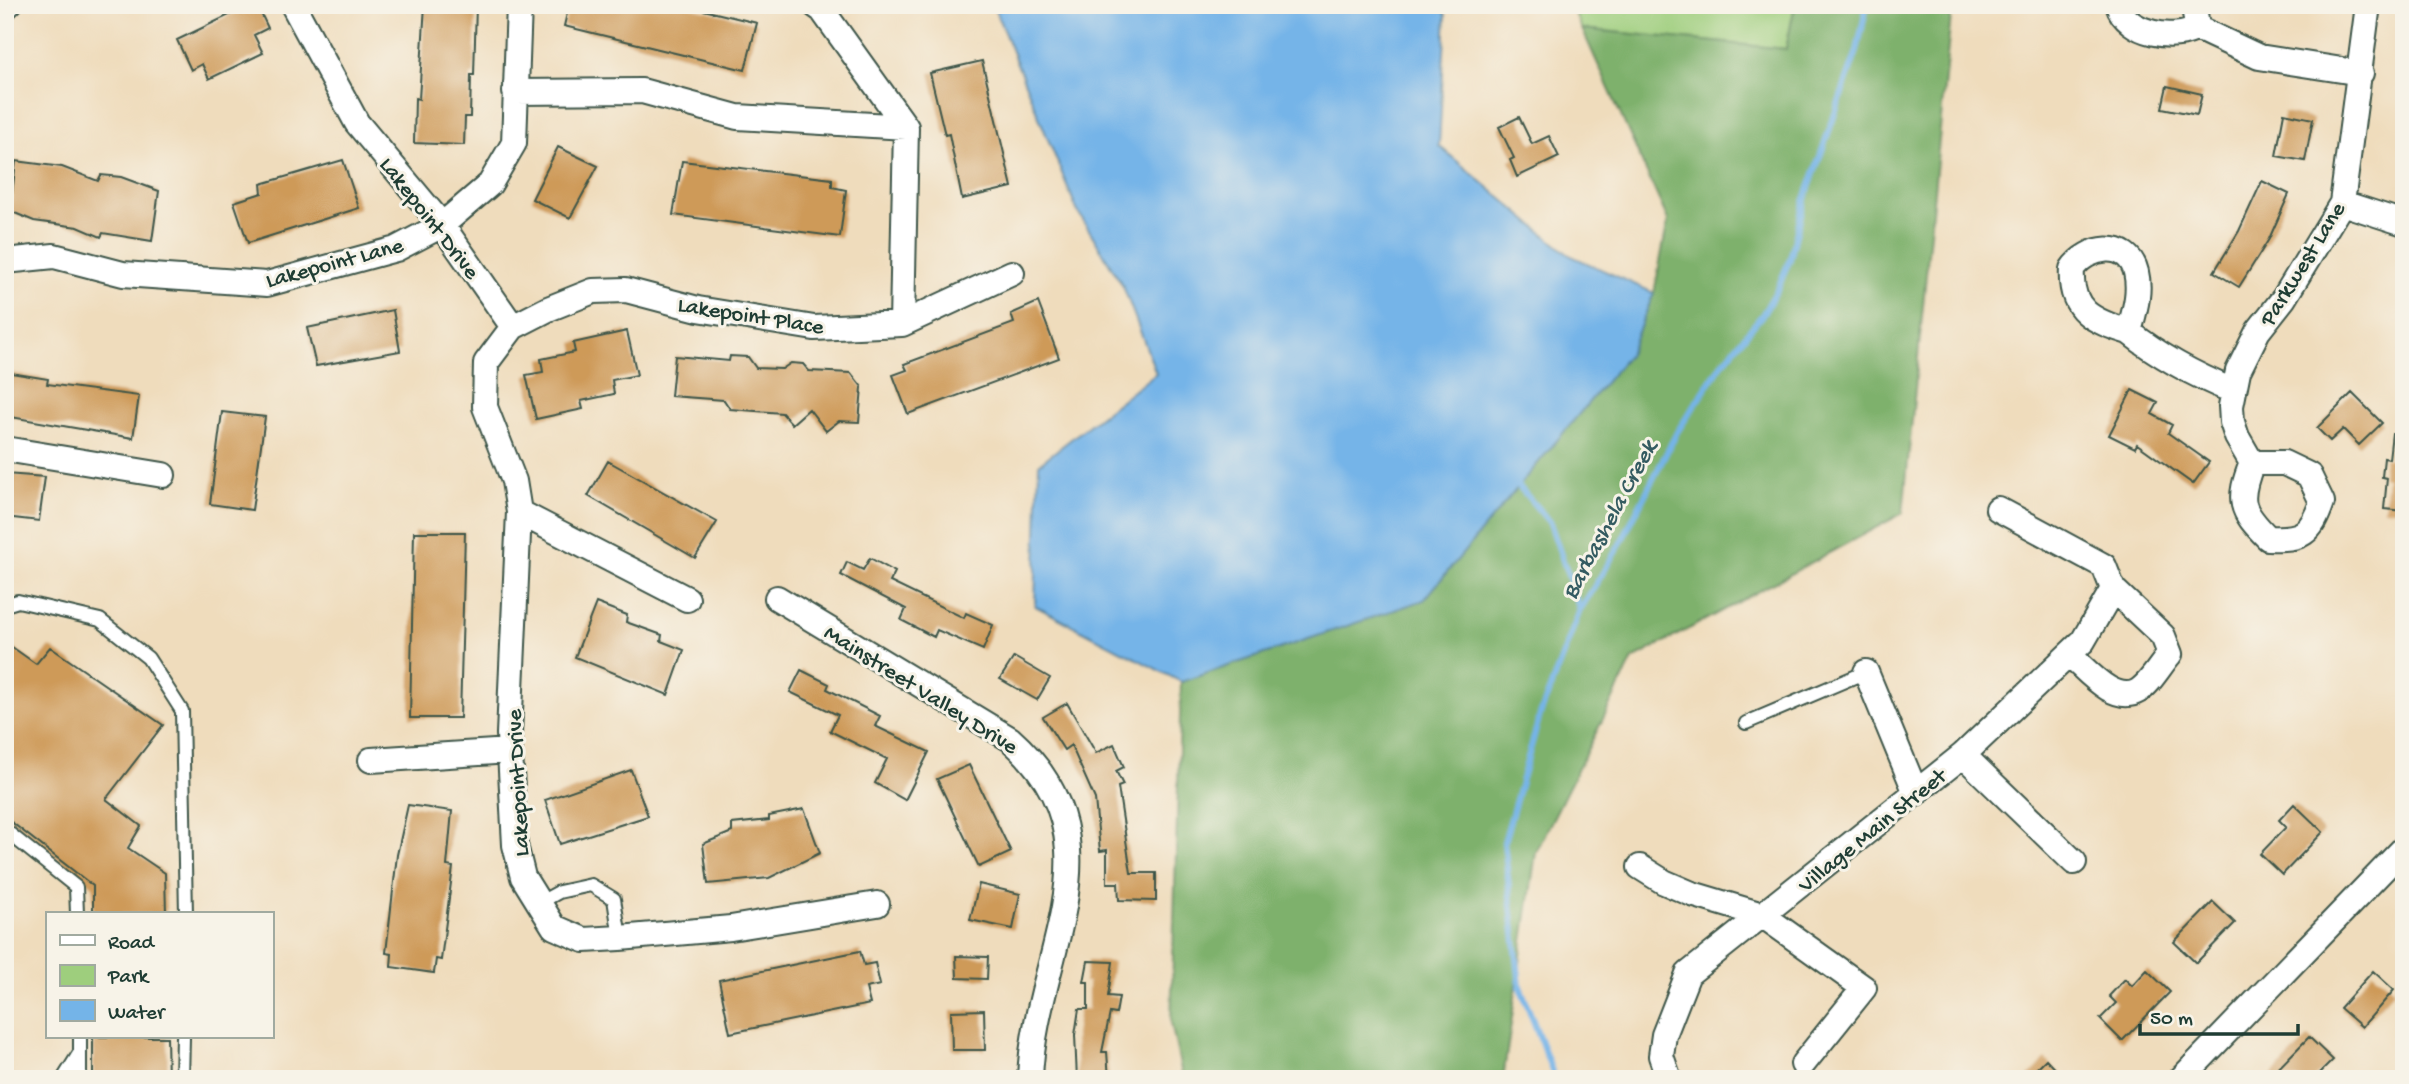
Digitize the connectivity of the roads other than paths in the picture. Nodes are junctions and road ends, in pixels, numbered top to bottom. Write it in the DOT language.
graph roads {
  1 [pos="16,5"];
  2 [pos="519,5"];
  3 [pos="816,5"];
  4 [pos="2119,5"];
  5 [pos="2368,5"];
  6 [pos="301,10"];
  7 [pos="5,16"];
  8 [pos="2196,16"];
  9 [pos="2361,73"];
  10 [pos="515,92"];
  11 [pos="906,127"];
  12 [pos="2342,203"];
  13 [pos="2404,223"];
  14 [pos="442,225"];
  15 [pos="5,261"];
  16 [pos="1012,273"];
  17 [pos="902,324"];
  18 [pos="513,327"];
  19 [pos="2129,332"];
  20 [pos="2233,391"];
  21 [pos="5,449"];
  22 [pos="2252,463"];
  23 [pos="163,475"];
  24 [pos="1998,509"];
  25 [pos="519,512"];
  26 [pos="2113,589"];
  27 [pos="777,598"];
  28 [pos="687,599"];
  29 [pos="5,605"];
  30 [pos="2069,655"];
  31 [pos="1866,672"];
  32 [pos="1746,723"];
  33 [pos="510,751"];
  34 [pos="1963,755"];
  35 [pos="370,760"];
  36 [pos="1916,793"];
  37 [pos="5,830"];
  38 [pos="2404,849"];
  39 [pos="2074,862"];
  40 [pos="1640,867"];
  41 [pos="539,903"];
  42 [pos="877,904"];
  43 [pos="77,912"];
  44 [pos="186,912"];
  45 [pos="1762,915"];
  46 [pos="620,938"];
  47 [pos="80,1038"];
  48 [pos="183,1038"];
  49 [pos="80,1052"];
  50 [pos="1803,1064"];
  51 [pos="63,1079"];
  52 [pos="80,1079"];
  53 [pos="182,1079"];
  54 [pos="1030,1079"];
  55 [pos="1668,1079"];
  56 [pos="2181,1079"];
  1 -- 7 [label="lane"];
  2 -- 10 [label="street, Lakepoint Lane"];
  3 -- 11 [label="street"];
  4 -- 8 [label="street"];
  5 -- 9 [label="street, Parkwest Lane"];
  6 -- 14 [label="street, Lakepoint Drive"];
  8 -- 9 [label="street"];
  9 -- 12 [label="street, Parkwest Lane"];
  10 -- 11 [label="street"];
  10 -- 14 [label="street, Lakepoint Lane"];
  11 -- 17 [label="street"];
  12 -- 13 [label="street"];
  12 -- 20 [label="street, Parkwest Lane"];
  14 -- 15 [label="street, Lakepoint Lane"];
  14 -- 18 [label="street, Lakepoint Drive"];
  16 -- 17 [label="street"];
  17 -- 18 [label="street, Lakepoint Place"];
  18 -- 25 [label="street, Lakepoint Drive"];
  19 -- 20 [label="street"];
  20 -- 22 [label="street, Parkwest Lane"];
  21 -- 23 [label="street"];
  24 -- 26 [label="street"];
  25 -- 28 [label="street"];
  25 -- 33 [label="street, Lakepoint Drive"];
  26 -- 30 [label="street, Village Main Street"];
  26 -- 30 [label="street"];
  27 -- 54 [label="street, Mainstreet Valley Drive"];
  29 -- 44 [label="lane"];
  30 -- 34 [label="street, Village Main Street"];
  31 -- 32 [label="lane"];
  31 -- 36 [label="street"];
  33 -- 35 [label="street"];
  33 -- 41 [label="street, Lakepoint Drive"];
  34 -- 36 [label="street, Village Main Street"];
  34 -- 39 [label="street"];
  36 -- 45 [label="street, Village Main Street"];
  37 -- 43 [label="lane"];
  38 -- 56 [label="street"];
  40 -- 45 [label="street"];
  41 -- 46 [label="street, Lakepoint Drive"];
  41 -- 46 [label="lane"];
  42 -- 46 [label="street, Lakepoint Drive"];
  45 -- 50 [label="street"];
  45 -- 55 [label="street, Village Main Street"];
  47 -- 49 [label="lane"];
  48 -- 53 [label="lane"];
  49 -- 51 [label="lane"];
  49 -- 52 [label="lane"];
}
